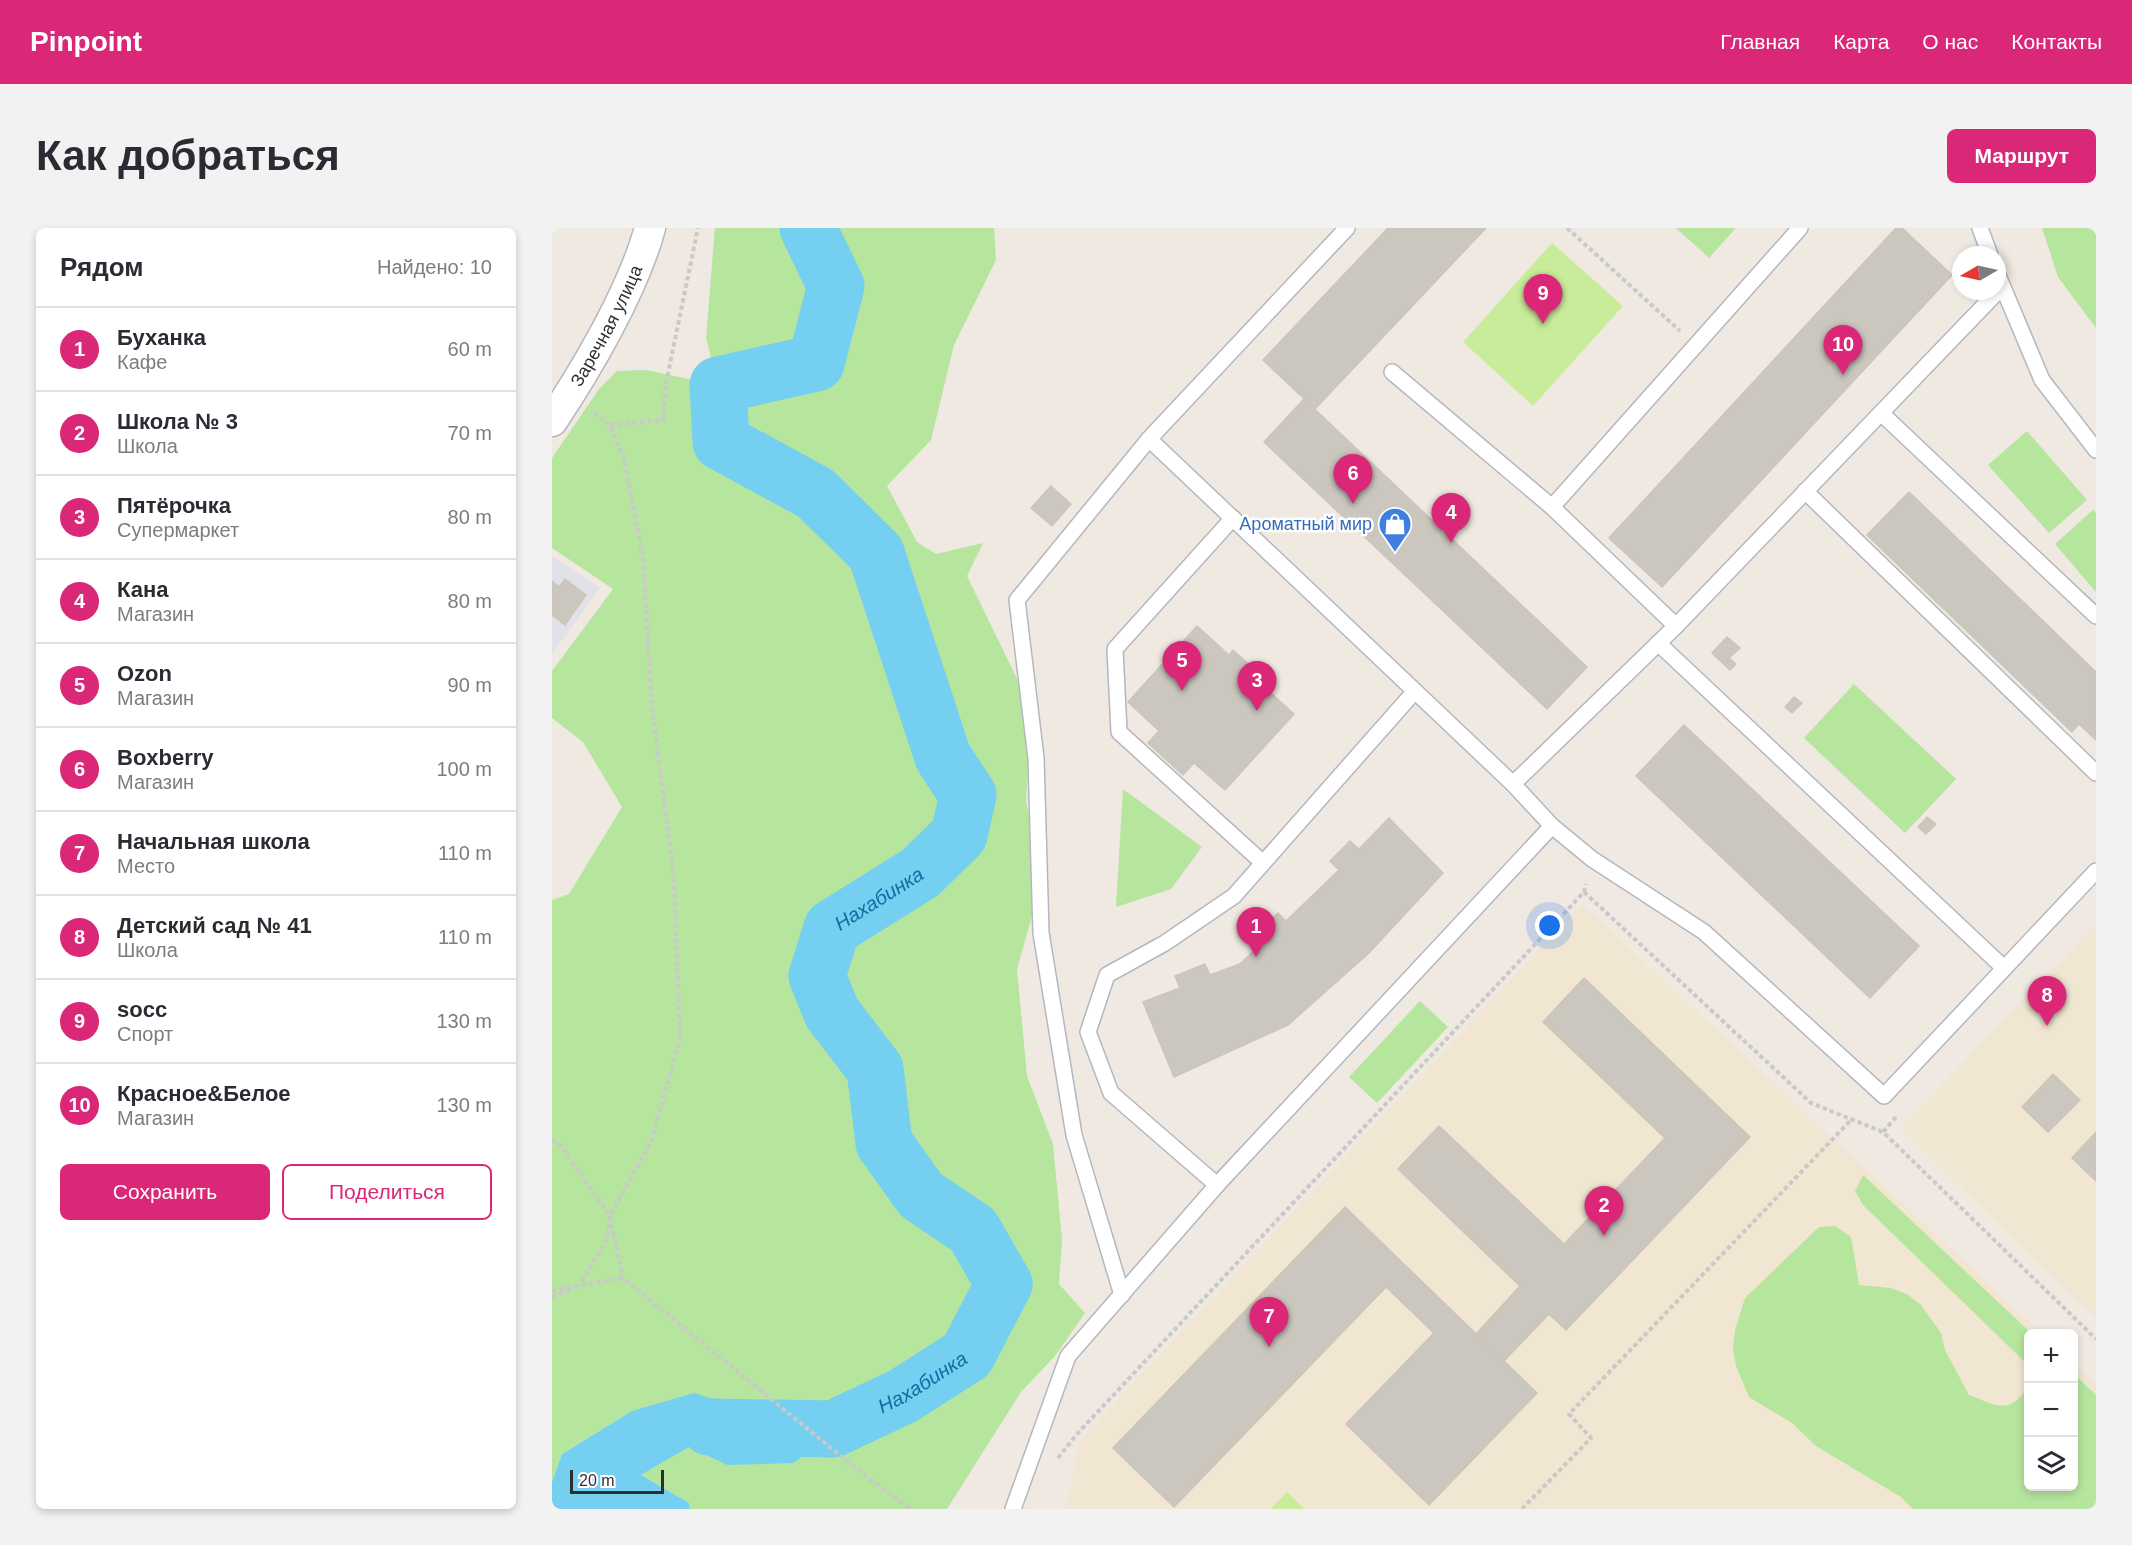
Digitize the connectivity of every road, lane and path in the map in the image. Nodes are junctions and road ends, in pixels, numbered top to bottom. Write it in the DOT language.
graph roads {
  1 [pos="650,228"];
  2 [pos="699,228"];
  3 [pos="1347,228"];
  4 [pos="1567,228"];
  5 [pos="1800,228"];
  6 [pos="1980,228"];
  7 [pos="1987,246"];
  8 [pos="2006,294"];
  9 [pos="1982,300"];
  10 [pos="1696,345"];
  11 [pos="1392,372"];
  12 [pos="570,394"];
  13 [pos="1881,413"];
  14 [pos="552,421"];
  15 [pos="610,425"];
  16 [pos="1149,439"];
  17 [pos="2096,450"];
  18 [pos="1805,491"];
  19 [pos="1552,507"];
  20 [pos="1233,518"];
  21 [pos="2096,616"];
  22 [pos="1676,626"];
  23 [pos="1658,643"];
  24 [pos="1415,691"];
  25 [pos="2096,773"];
  26 [pos="1513,784"];
  27 [pos="1552,826"];
  28 [pos="1592,860"];
  29 [pos="1263,863"];
  30 [pos="2096,871"];
  31 [pos="1584,892"];
  32 [pos="2004,968"];
  33 [pos="1899,1114"];
  34 [pos="1852,1119"];
  35 [pos="1882,1132"];
  36 [pos="552,1140"];
  37 [pos="1217,1185"];
  38 [pos="610,1216"];
  39 [pos="623,1278"];
  40 [pos="582,1284"];
  41 [pos="552,1291"];
  42 [pos="1122,1295"];
  43 [pos="552,1297"];
  44 [pos="2096,1339"];
  45 [pos="1055,1462"];
  46 [pos="911,1509"];
  47 [pos="1013,1509"];
  48 [pos="1522,1509"];
  1 -- 12 [label="street, Заречная улица"];
  2 -- 15 [label="path"];
  3 -- 16 [label="lane"];
  4 -- 10 [label="path"];
  5 -- 10 [label="lane"];
  6 -- 7 [label="lane"];
  8 -- 17 [label="lane"];
  9 -- 13 [label="lane"];
  10 -- 19 [label="lane"];
  11 -- 19 [label="lane"];
  12 -- 14 [label="street, Заречная улица"];
  12 -- 15 [label="path"];
  13 -- 18 [label="lane"];
  13 -- 21 [label="lane"];
  15 -- 38 [label="path"];
  16 -- 20 [label="lane"];
  16 -- 42 [label="lane"];
  18 -- 22 [label="lane"];
  18 -- 25 [label="lane"];
  19 -- 22 [label="lane"];
  20 -- 24 [label="lane"];
  20 -- 29 [label="lane"];
  22 -- 23 [label="lane"];
  23 -- 26 [label="lane"];
  23 -- 32 [label="lane"];
  24 -- 26 [label="lane"];
  24 -- 29 [label="lane"];
  26 -- 27 [label="lane"];
  27 -- 28 [label="lane"];
  27 -- 37 [label="lane"];
  28 -- 31 [label="path"];
  28 -- 32 [label="lane"];
  29 -- 37 [label="lane"];
  30 -- 32 [label="lane"];
  31 -- 34 [label="path"];
  31 -- 45 [label="path"];
  33 -- 35 [label="path"];
  34 -- 35 [label="path"];
  34 -- 48 [label="path"];
  35 -- 44 [label="path"];
  36 -- 38 [label="path"];
  37 -- 42 [label="lane"];
  38 -- 39 [label="path"];
  38 -- 40 [label="path"];
  39 -- 40 [label="path"];
  39 -- 46 [label="path"];
  40 -- 41 [label="path"];
  40 -- 43 [label="path"];
  42 -- 47 [label="lane"];
}
